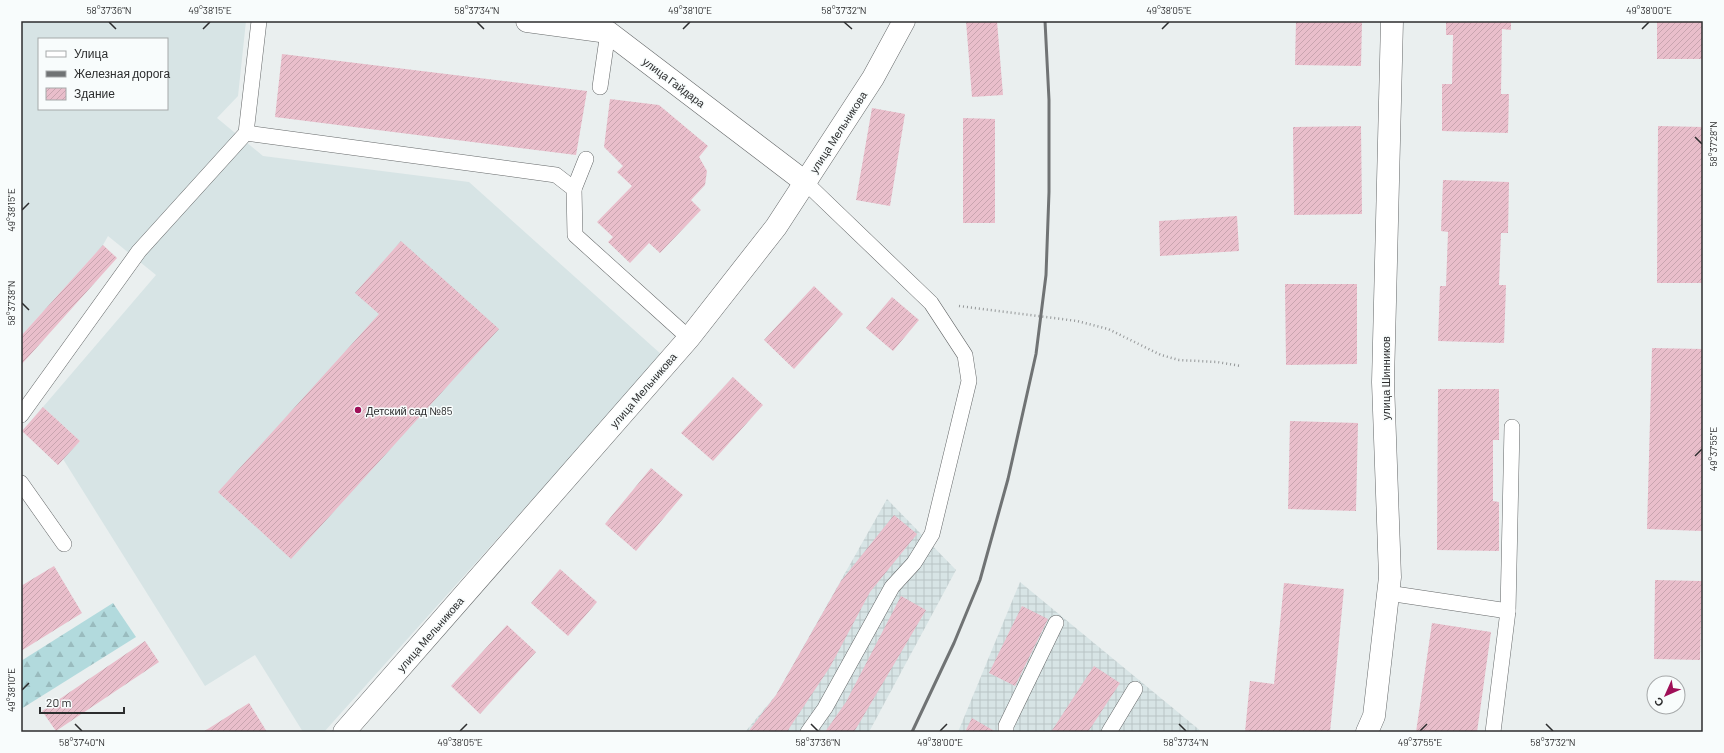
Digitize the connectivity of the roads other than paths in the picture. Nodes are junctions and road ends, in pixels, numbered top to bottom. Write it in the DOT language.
graph roads {
  1 [pos="259,21"];
  2 [pos="527,21"];
  3 [pos="904,21"];
  4 [pos="1392,21"];
  5 [pos="608,32"];
  6 [pos="600,87"];
  7 [pos="246,133"];
  8 [pos="586,158"];
  9 [pos="805,182"];
  10 [pos="574,189"];
  11 [pos="689,338"];
  12 [pos="21,415"];
  13 [pos="1512,427"];
  14 [pos="21,483"];
  15 [pos="64,544"];
  16 [pos="1388,593"];
  17 [pos="1508,611"];
  18 [pos="1056,623"];
  19 [pos="1136,689"];
  20 [pos="344,732"];
  21 [pos="808,732"];
  22 [pos="1006,732"];
  23 [pos="1109,732"];
  24 [pos="1367,732"];
  25 [pos="1493,732"];
  1 -- 7 [label="lane"];
  2 -- 5 [label="street, улица Гайдара"];
  3 -- 9 [label="street, улица Мельникова"];
  4 -- 16 [label="street, улица Шинников"];
  5 -- 6 [label="lane"];
  5 -- 9 [label="street, улица Гайдара"];
  7 -- 10 [label="lane"];
  7 -- 12 [label="lane"];
  8 -- 10 [label="lane"];
  9 -- 11 [label="street, улица Мельникова"];
  9 -- 21 [label="lane"];
  10 -- 11 [label="lane"];
  11 -- 20 [label="street, улица Мельникова"];
  13 -- 17 [label="lane"];
  14 -- 15 [label="lane"];
  16 -- 17 [label="lane"];
  16 -- 24 [label="street, улица Шинников"];
  17 -- 25 [label="lane"];
  18 -- 22 [label="lane"];
  19 -- 23 [label="lane"];
}
